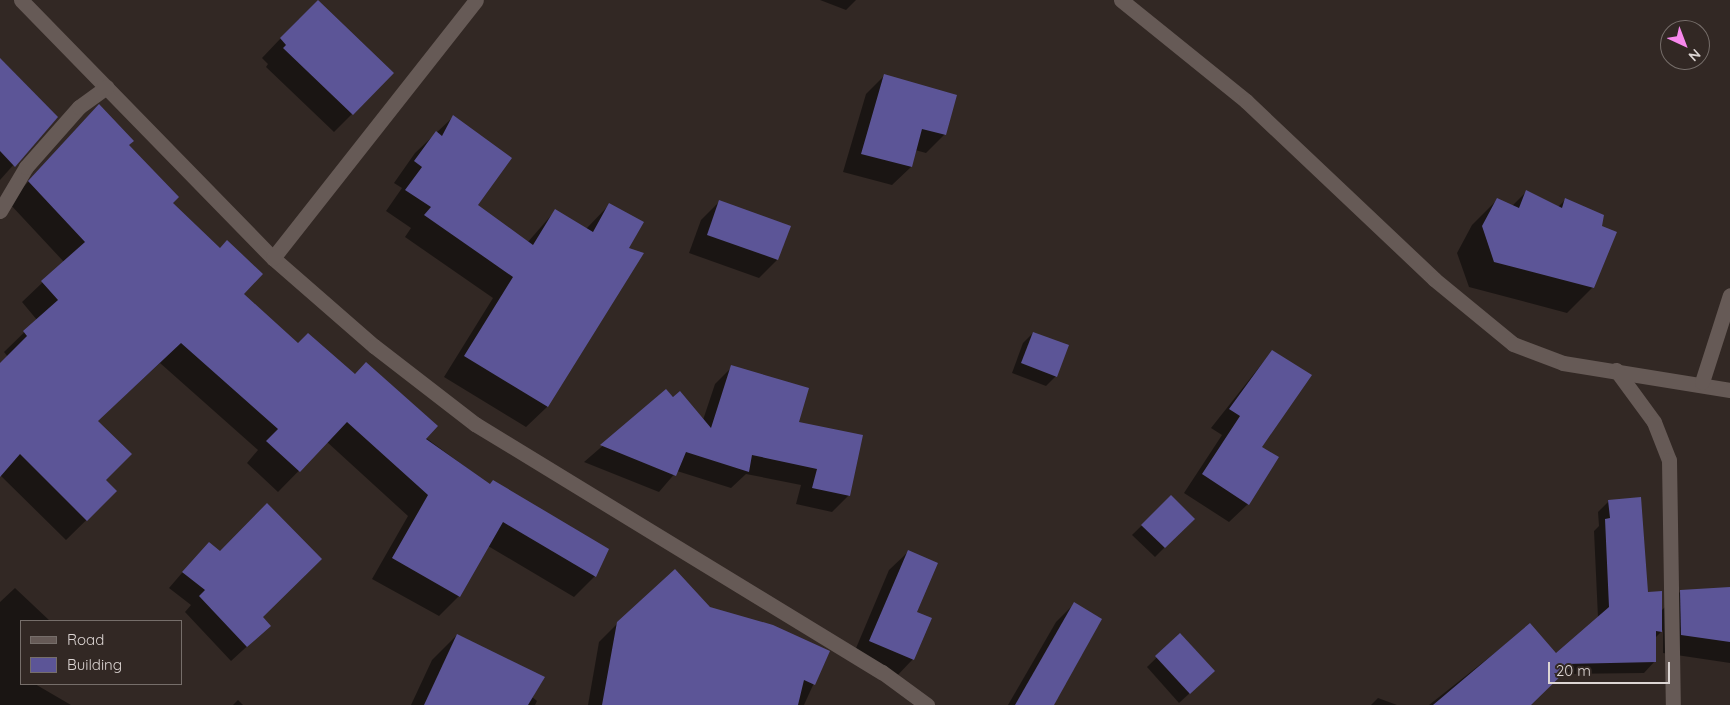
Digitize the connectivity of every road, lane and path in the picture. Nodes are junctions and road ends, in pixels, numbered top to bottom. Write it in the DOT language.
graph roads {
  1 [pos="22,0"];
  2 [pos="476,0"];
  3 [pos="1120,0"];
  4 [pos="107,87"];
  5 [pos="0,211"];
  6 [pos="273,258"];
  7 [pos="1730,295"];
  8 [pos="1616,370"];
  9 [pos="1702,382"];
  10 [pos="1730,390"];
  11 [pos="928,705"];
  12 [pos="1673,705"];
  1 -- 4 [label="street"];
  2 -- 6 [label="street"];
  3 -- 8 [label="street"];
  4 -- 5 [label="street"];
  4 -- 6 [label="street"];
  6 -- 11 [label="street"];
  7 -- 9 [label="street"];
  8 -- 9 [label="street"];
  8 -- 12 [label="street"];
  9 -- 10 [label="street"];
}
